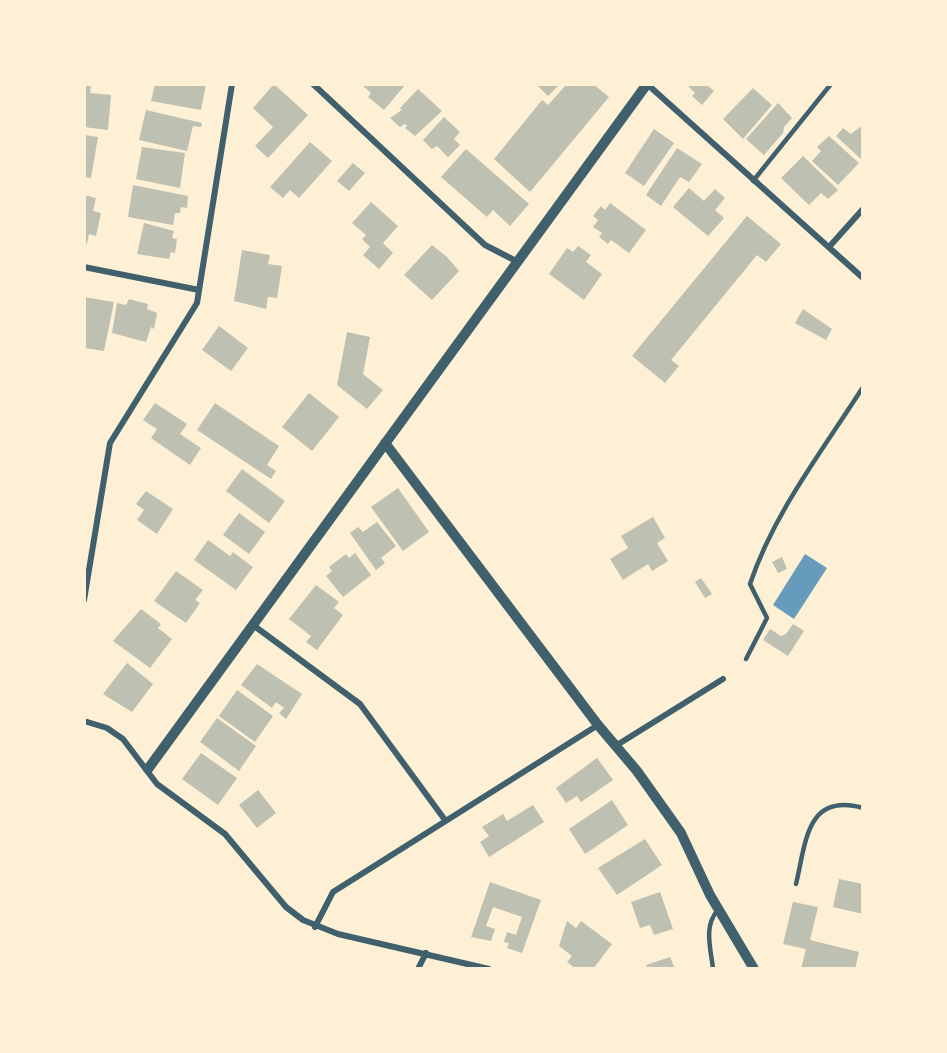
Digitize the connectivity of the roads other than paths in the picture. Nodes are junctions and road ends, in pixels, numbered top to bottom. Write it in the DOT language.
graph roads {
  1 [pos="232,84"];
  2 [pos="313,84"];
  3 [pos="647,84"];
  4 [pos="831,84"];
  5 [pos="753,181"];
  6 [pos="863,209"];
  7 [pos="829,247"];
  8 [pos="516,261"];
  9 [pos="84,267"];
  10 [pos="863,278"];
  11 [pos="199,290"];
  12 [pos="863,387"];
  13 [pos="385,442"];
  14 [pos="84,600"];
  15 [pos="252,624"];
  16 [pos="746,659"];
  17 [pos="723,679"];
  18 [pos="84,721"];
  19 [pos="598,725"];
  20 [pos="617,746"];
  21 [pos="147,769"];
  22 [pos="863,808"];
  23 [pos="446,820"];
  24 [pos="796,884"];
  25 [pos="718,910"];
  26 [pos="315,927"];
  27 [pos="426,953"];
  28 [pos="750,967"];
  29 [pos="418,969"];
  30 [pos="489,969"];
  31 [pos="713,969"];
  1 -- 11 [label="street"];
  2 -- 8 [label="street"];
  3 -- 5 [label="street"];
  3 -- 8 [label="street"];
  4 -- 5 [label="lane"];
  5 -- 7 [label="street"];
  6 -- 7 [label="street"];
  7 -- 10 [label="street"];
  8 -- 13 [label="street"];
  9 -- 11 [label="street"];
  11 -- 14 [label="street"];
  12 -- 16 [label="lane"];
  13 -- 15 [label="street"];
  13 -- 19 [label="street"];
  15 -- 21 [label="street"];
  15 -- 23 [label="street"];
  17 -- 20 [label="street"];
  18 -- 21 [label="street"];
  19 -- 20 [label="street"];
  19 -- 23 [label="street"];
  20 -- 25 [label="street"];
  21 -- 26 [label="street"];
  22 -- 24 [label="lane"];
  23 -- 26 [label="street"];
  25 -- 28 [label="street"];
  25 -- 31 [label="lane"];
  26 -- 27 [label="street"];
  27 -- 29 [label="street"];
  27 -- 30 [label="street"];
}
